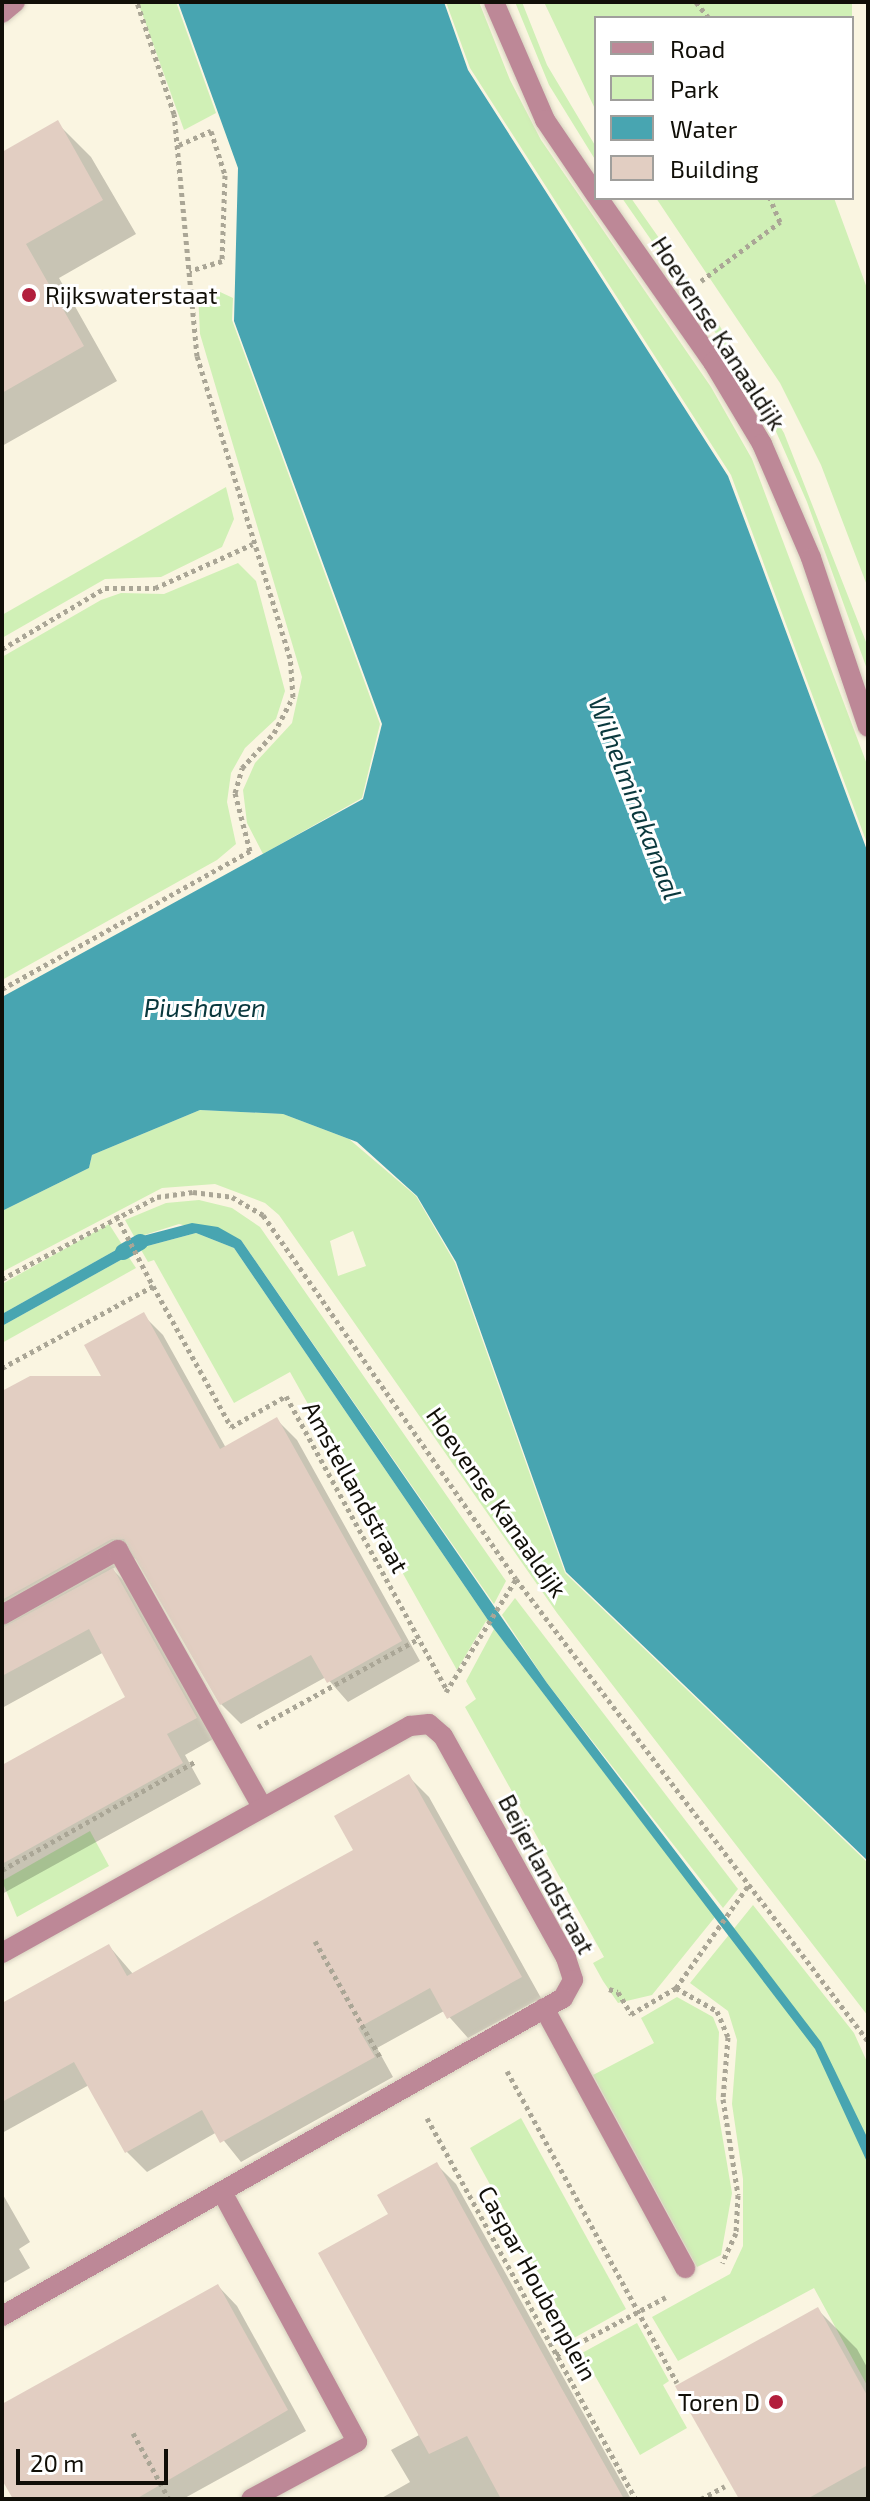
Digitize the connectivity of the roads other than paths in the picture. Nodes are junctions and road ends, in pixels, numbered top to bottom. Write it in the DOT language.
graph roads {
  1 [pos="15,2"];
  2 [pos="494,2"];
  3 [pos="2,13"];
  4 [pos="594,192"];
  5 [pos="600,200"];
  6 [pos="868,727"];
  7 [pos="2,1615"];
  8 [pos="262,1807"];
  9 [pos="2,1953"];
  10 [pos="544,2008"];
  11 [pos="222,2192"];
  12 [pos="685,2268"];
  13 [pos="2,2316"];
  14 [pos="251,2499"];
  1 -- 3 [label="street"];
  2 -- 4 [label="street, Hoevense Kanaaldijk"];
  5 -- 6 [label="street, Hoevense Kanaaldijk"];
  7 -- 8 [label="street"];
  8 -- 9 [label="street, Beijerlandstraat"];
  8 -- 10 [label="street, Beijerlandstraat"];
  10 -- 11 [label="street, Beijerlandstraat"];
  10 -- 12 [label="street"];
  11 -- 13 [label="street, Beijerlandstraat"];
  11 -- 14 [label="street"];
}
